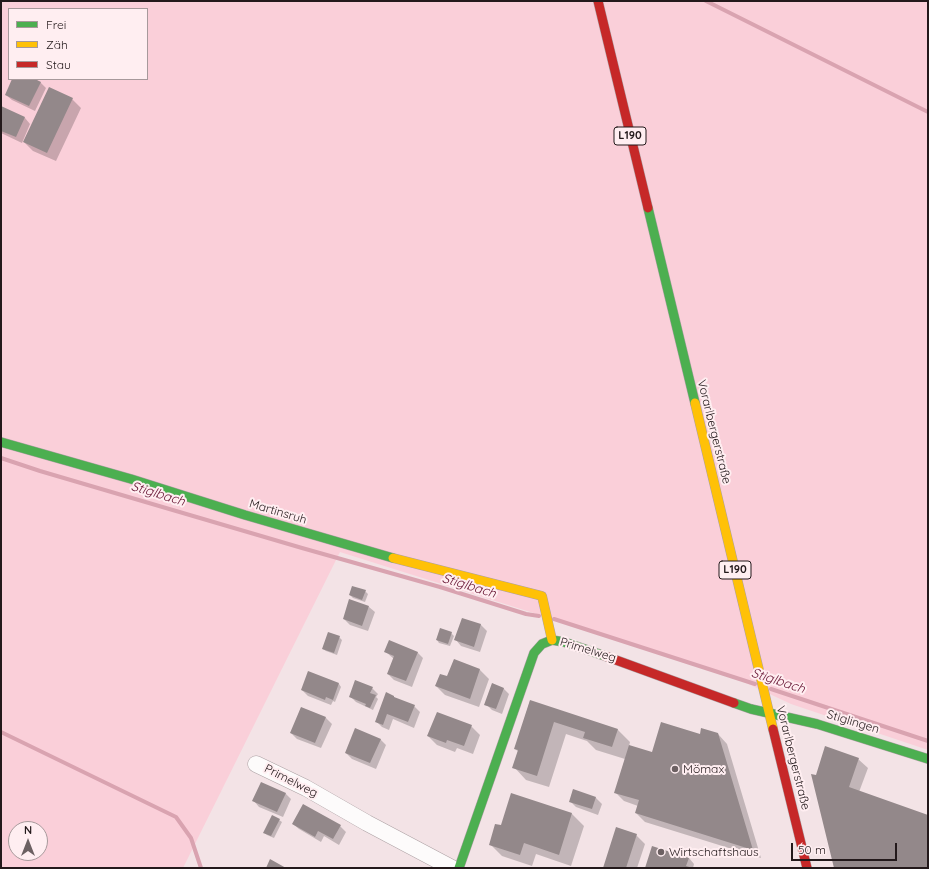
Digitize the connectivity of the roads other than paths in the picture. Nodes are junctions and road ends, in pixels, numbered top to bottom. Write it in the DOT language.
graph roads {
  1 [pos="598,1"];
  2 [pos="1,442"];
  3 [pos="552,640"];
  4 [pos="769,713"];
  5 [pos="928,759"];
  6 [pos="256,764"];
  7 [pos="452,868"];
  8 [pos="459,868"];
  9 [pos="807,868"];
  1 -- 4 [label="street, Vorarlbergerstraße / L190"];
  2 -- 3 [label="street, Martinsruh"];
  3 -- 4 [label="street, Primelweg"];
  3 -- 8 [label="street, Primelweg"];
  4 -- 5 [label="street, Stiglingen"];
  4 -- 9 [label="street, Vorarlbergerstraße / L190"];
  6 -- 7 [label="street, Primelweg"];
}
